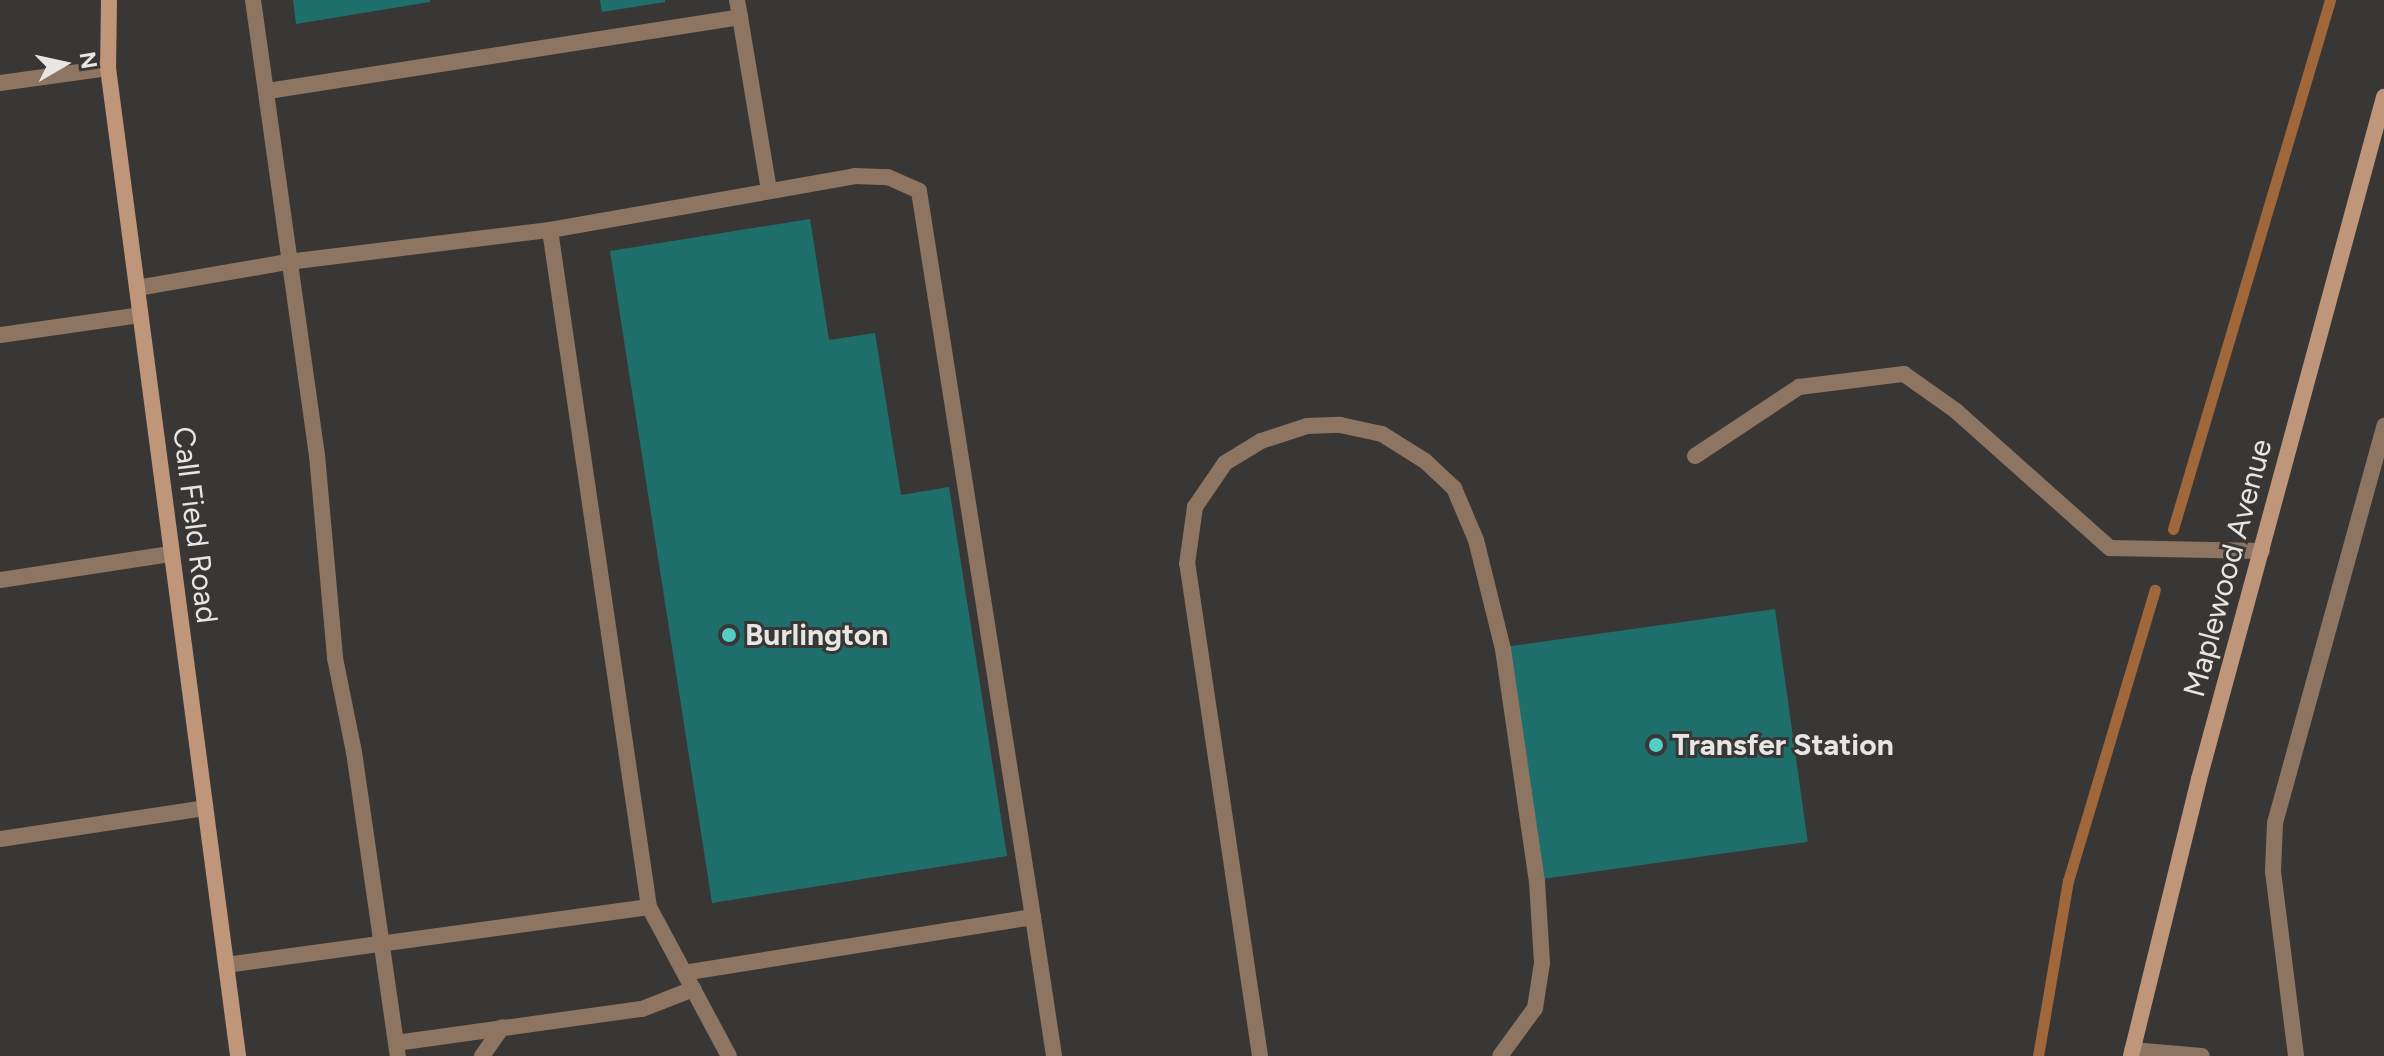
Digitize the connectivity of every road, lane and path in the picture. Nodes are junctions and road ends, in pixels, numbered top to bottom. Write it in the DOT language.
graph roads {
  1 [pos="109,0"];
  2 [pos="253,0"];
  3 [pos="737,0"];
  4 [pos="740,17"];
  5 [pos="108,68"];
  6 [pos="0,83"];
  7 [pos="268,91"];
  8 [pos="2384,97"];
  9 [pos="2380,132"];
  10 [pos="769,191"];
  11 [pos="550,230"];
  12 [pos="288,262"];
  13 [pos="137,288"];
  14 [pos="140,315"];
  15 [pos="0,335"];
  16 [pos="2384,426"];
  17 [pos="1695,456"];
  18 [pos="2262,551"];
  19 [pos="170,554"];
  20 [pos="0,580"];
  21 [pos="205,808"];
  22 [pos="0,839"];
  23 [pos="649,907"];
  24 [pos="1033,917"];
  25 [pos="382,944"];
  26 [pos="226,965"];
  27 [pos="685,973"];
  28 [pos="693,989"];
  29 [pos="502,1027"];
  30 [pos="397,1050"];
  31 [pos="2132,1053"];
  32 [pos="238,1056"];
  33 [pos="482,1056"];
  34 [pos="729,1056"];
  35 [pos="1054,1056"];
  36 [pos="1260,1056"];
  37 [pos="1500,1056"];
  38 [pos="2202,1056"];
  39 [pos="2296,1056"];
  1 -- 5 [label="main road, Call Field Road"];
  2 -- 7 [label="street"];
  3 -- 4 [label="street"];
  4 -- 7 [label="street"];
  4 -- 10 [label="street"];
  5 -- 6 [label="street"];
  5 -- 13 [label="main road, Call Field Road"];
  7 -- 12 [label="street"];
  8 -- 9 [label="main road, Maplewood Avenue"];
  9 -- 18 [label="main road, Maplewood Avenue"];
  10 -- 11 [label="street"];
  10 -- 24 [label="street"];
  11 -- 12 [label="street"];
  11 -- 23 [label="street"];
  12 -- 13 [label="street"];
  12 -- 25 [label="street"];
  13 -- 14 [label="main road, Call Field Road"];
  14 -- 15 [label="street"];
  14 -- 19 [label="main road, Call Field Road"];
  16 -- 39 [label="street"];
  17 -- 18 [label="street"];
  18 -- 31 [label="main road, Maplewood Avenue"];
  19 -- 20 [label="street"];
  19 -- 21 [label="main road, Call Field Road"];
  21 -- 22 [label="street"];
  21 -- 26 [label="main road, Call Field Road"];
  23 -- 25 [label="street"];
  23 -- 27 [label="street"];
  24 -- 27 [label="street"];
  24 -- 35 [label="street"];
  25 -- 26 [label="street"];
  25 -- 30 [label="street"];
  26 -- 32 [label="main road, Call Field Road"];
  27 -- 28 [label="street"];
  28 -- 29 [label="street"];
  28 -- 34 [label="street"];
  29 -- 30 [label="street"];
  29 -- 33 [label="street"];
  31 -- 38 [label="street"];
  36 -- 37 [label="street"];
}
